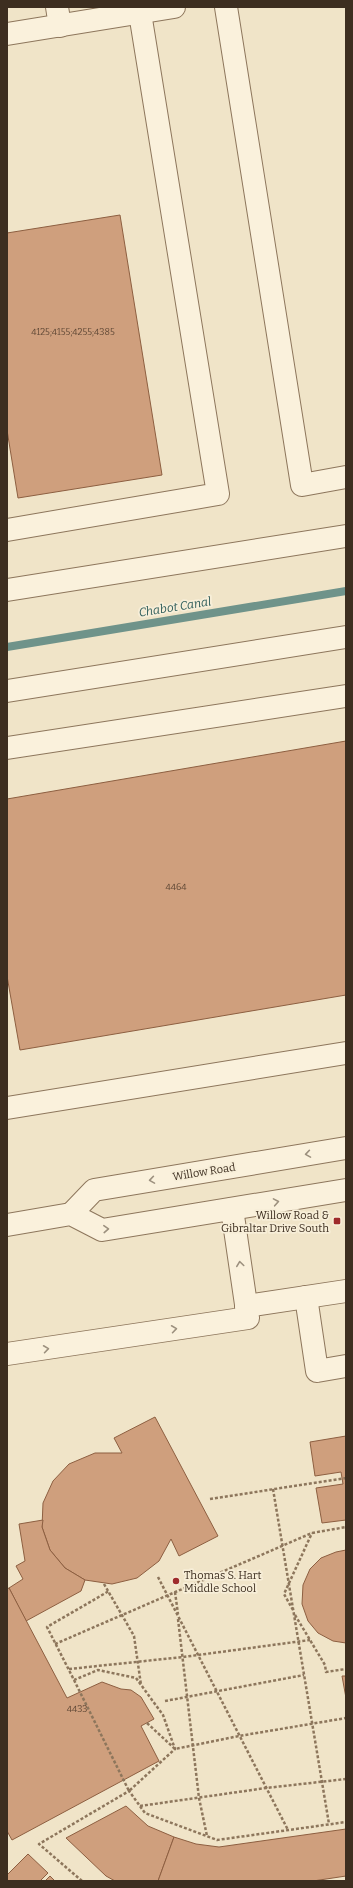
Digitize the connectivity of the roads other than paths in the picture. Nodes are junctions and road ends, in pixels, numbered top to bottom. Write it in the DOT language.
graph roads {
  1 [pos="174,7"];
  2 [pos="226,7"];
  3 [pos="140,10"];
  4 [pos="58,16"];
  5 [pos="7,34"];
  6 [pos="346,477"];
  7 [pos="7,530"];
  8 [pos="346,536"];
  9 [pos="7,590"];
  10 [pos="346,636"];
  11 [pos="7,691"];
  12 [pos="346,696"];
  13 [pos="7,748"];
  14 [pos="346,1053"];
  15 [pos="7,1108"];
  16 [pos="346,1148"];
  17 [pos="346,1190"];
  18 [pos="232,1209"];
  19 [pos="71,1214"];
  20 [pos="7,1225"];
  21 [pos="346,1291"];
  22 [pos="306,1297"];
  23 [pos="246,1306"];
  24 [pos="7,1354"];
  25 [pos="346,1366"];
  1 -- 3 [label="street"];
  2 -- 6 [label="street"];
  3 -- 4 [label="street"];
  3 -- 7 [label="street"];
  4 -- 5 [label="street"];
  8 -- 9 [label="street"];
  10 -- 11 [label="street"];
  12 -- 13 [label="street"];
  14 -- 15 [label="street"];
  16 -- 19 [label="street, Willow Road, one-way"];
  18 -- 17 [label="street, one-way"];
  19 -- 18 [label="street, one-way"];
  23 -- 18 [label="street, one-way"];
  19 -- 20 [label="street"];
  21 -- 22 [label="street"];
  22 -- 23 [label="street"];
  22 -- 25 [label="street"];
  24 -- 23 [label="street, one-way"];
}
